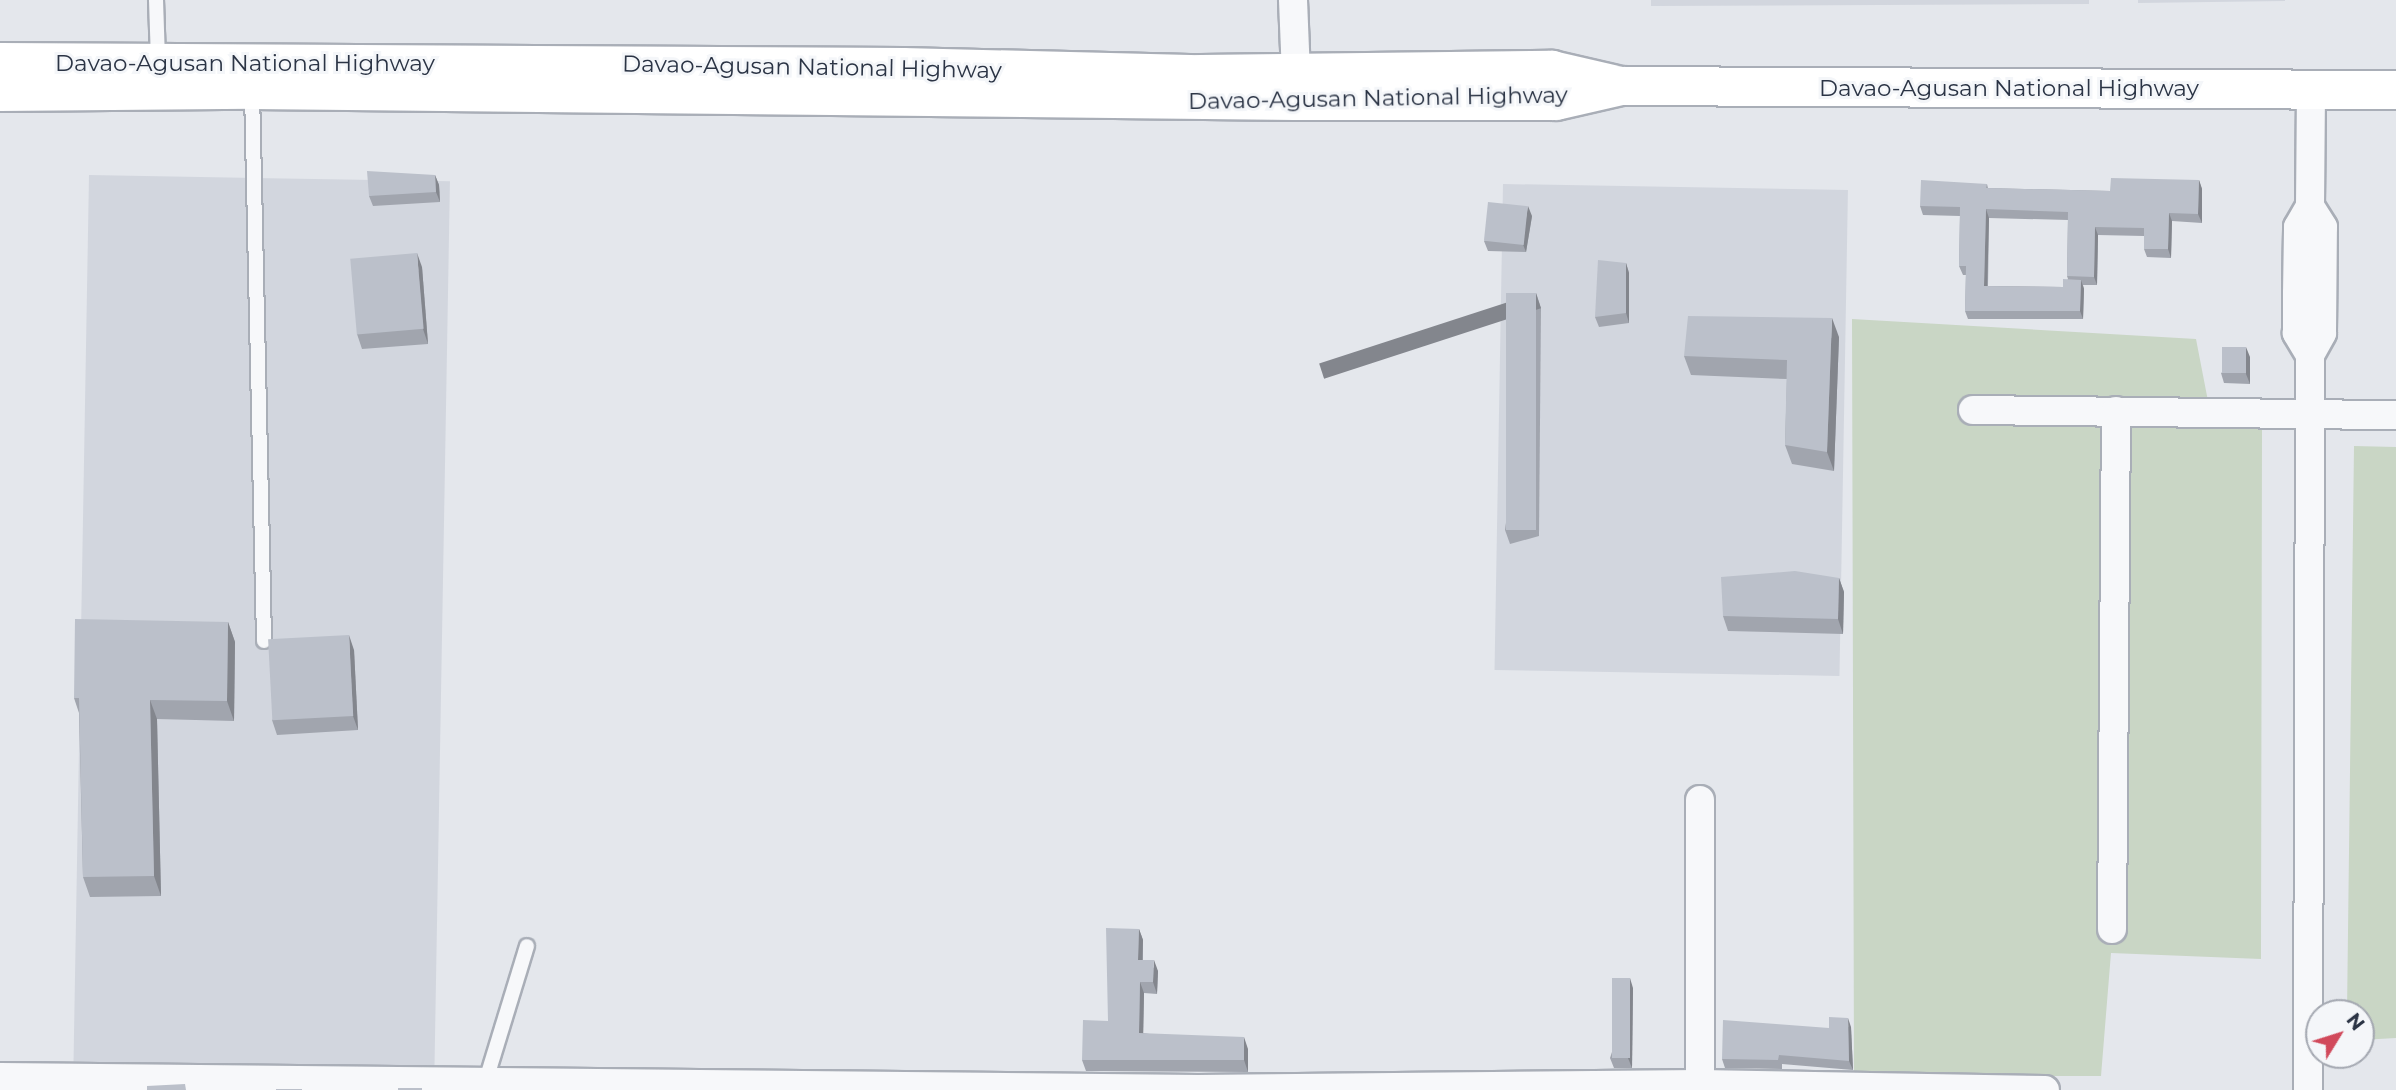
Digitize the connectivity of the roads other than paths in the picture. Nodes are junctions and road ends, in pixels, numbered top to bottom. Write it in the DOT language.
graph roads {
  1 [pos="156,0"];
  2 [pos="1293,0"];
  3 [pos="0,62"];
  4 [pos="1296,74"];
  5 [pos="158,76"];
  6 [pos="1621,86"];
  7 [pos="1200,88"];
  8 [pos="2311,89"];
  9 [pos="252,90"];
  10 [pos="2396,90"];
  11 [pos="0,93"];
  12 [pos="1973,410"];
  13 [pos="2116,411"];
  14 [pos="2309,414"];
  15 [pos="2396,415"];
  16 [pos="264,642"];
  17 [pos="1700,800"];
  18 [pos="2112,929"];
  19 [pos="527,946"];
  20 [pos="0,1077"];
  21 [pos="486,1080"];
  22 [pos="356,1085"];
  23 [pos="629,1086"];
  24 [pos="724,1086"];
  25 [pos="1700,1087"];
  26 [pos="1198,1090"];
  27 [pos="2045,1090"];
  28 [pos="2308,1090"];
  1 -- 5 [label="lane"];
  2 -- 4 [label="street"];
  3 -- 5 [label="highway, Davao-Agusan National Highway"];
  4 -- 6 [label="highway, Davao-Agusan National Highway"];
  4 -- 7 [label="highway, Davao-Agusan National Highway"];
  5 -- 7 [label="highway, Davao-Agusan National Highway"];
  5 -- 9 [label="highway, Davao-Agusan National Highway"];
  5 -- 11 [label="highway, Davao-Agusan National Highway"];
  6 -- 7 [label="highway, Davao-Agusan National Highway"];
  6 -- 8 [label="highway, Davao-Agusan National Highway"];
  7 -- 9 [label="highway, Davao-Agusan National Highway"];
  8 -- 10 [label="highway, Davao-Agusan National Highway"];
  8 -- 14 [label="street"];
  9 -- 16 [label="lane"];
  12 -- 13 [label="street"];
  13 -- 14 [label="street"];
  13 -- 18 [label="street"];
  14 -- 15 [label="street"];
  14 -- 28 [label="street"];
  17 -- 25 [label="street"];
  19 -- 21 [label="lane"];
  20 -- 22 [label="street"];
  21 -- 22 [label="street"];
  21 -- 23 [label="street"];
  23 -- 24 [label="street"];
  24 -- 26 [label="street"];
  25 -- 26 [label="street"];
  25 -- 27 [label="street"];
}
